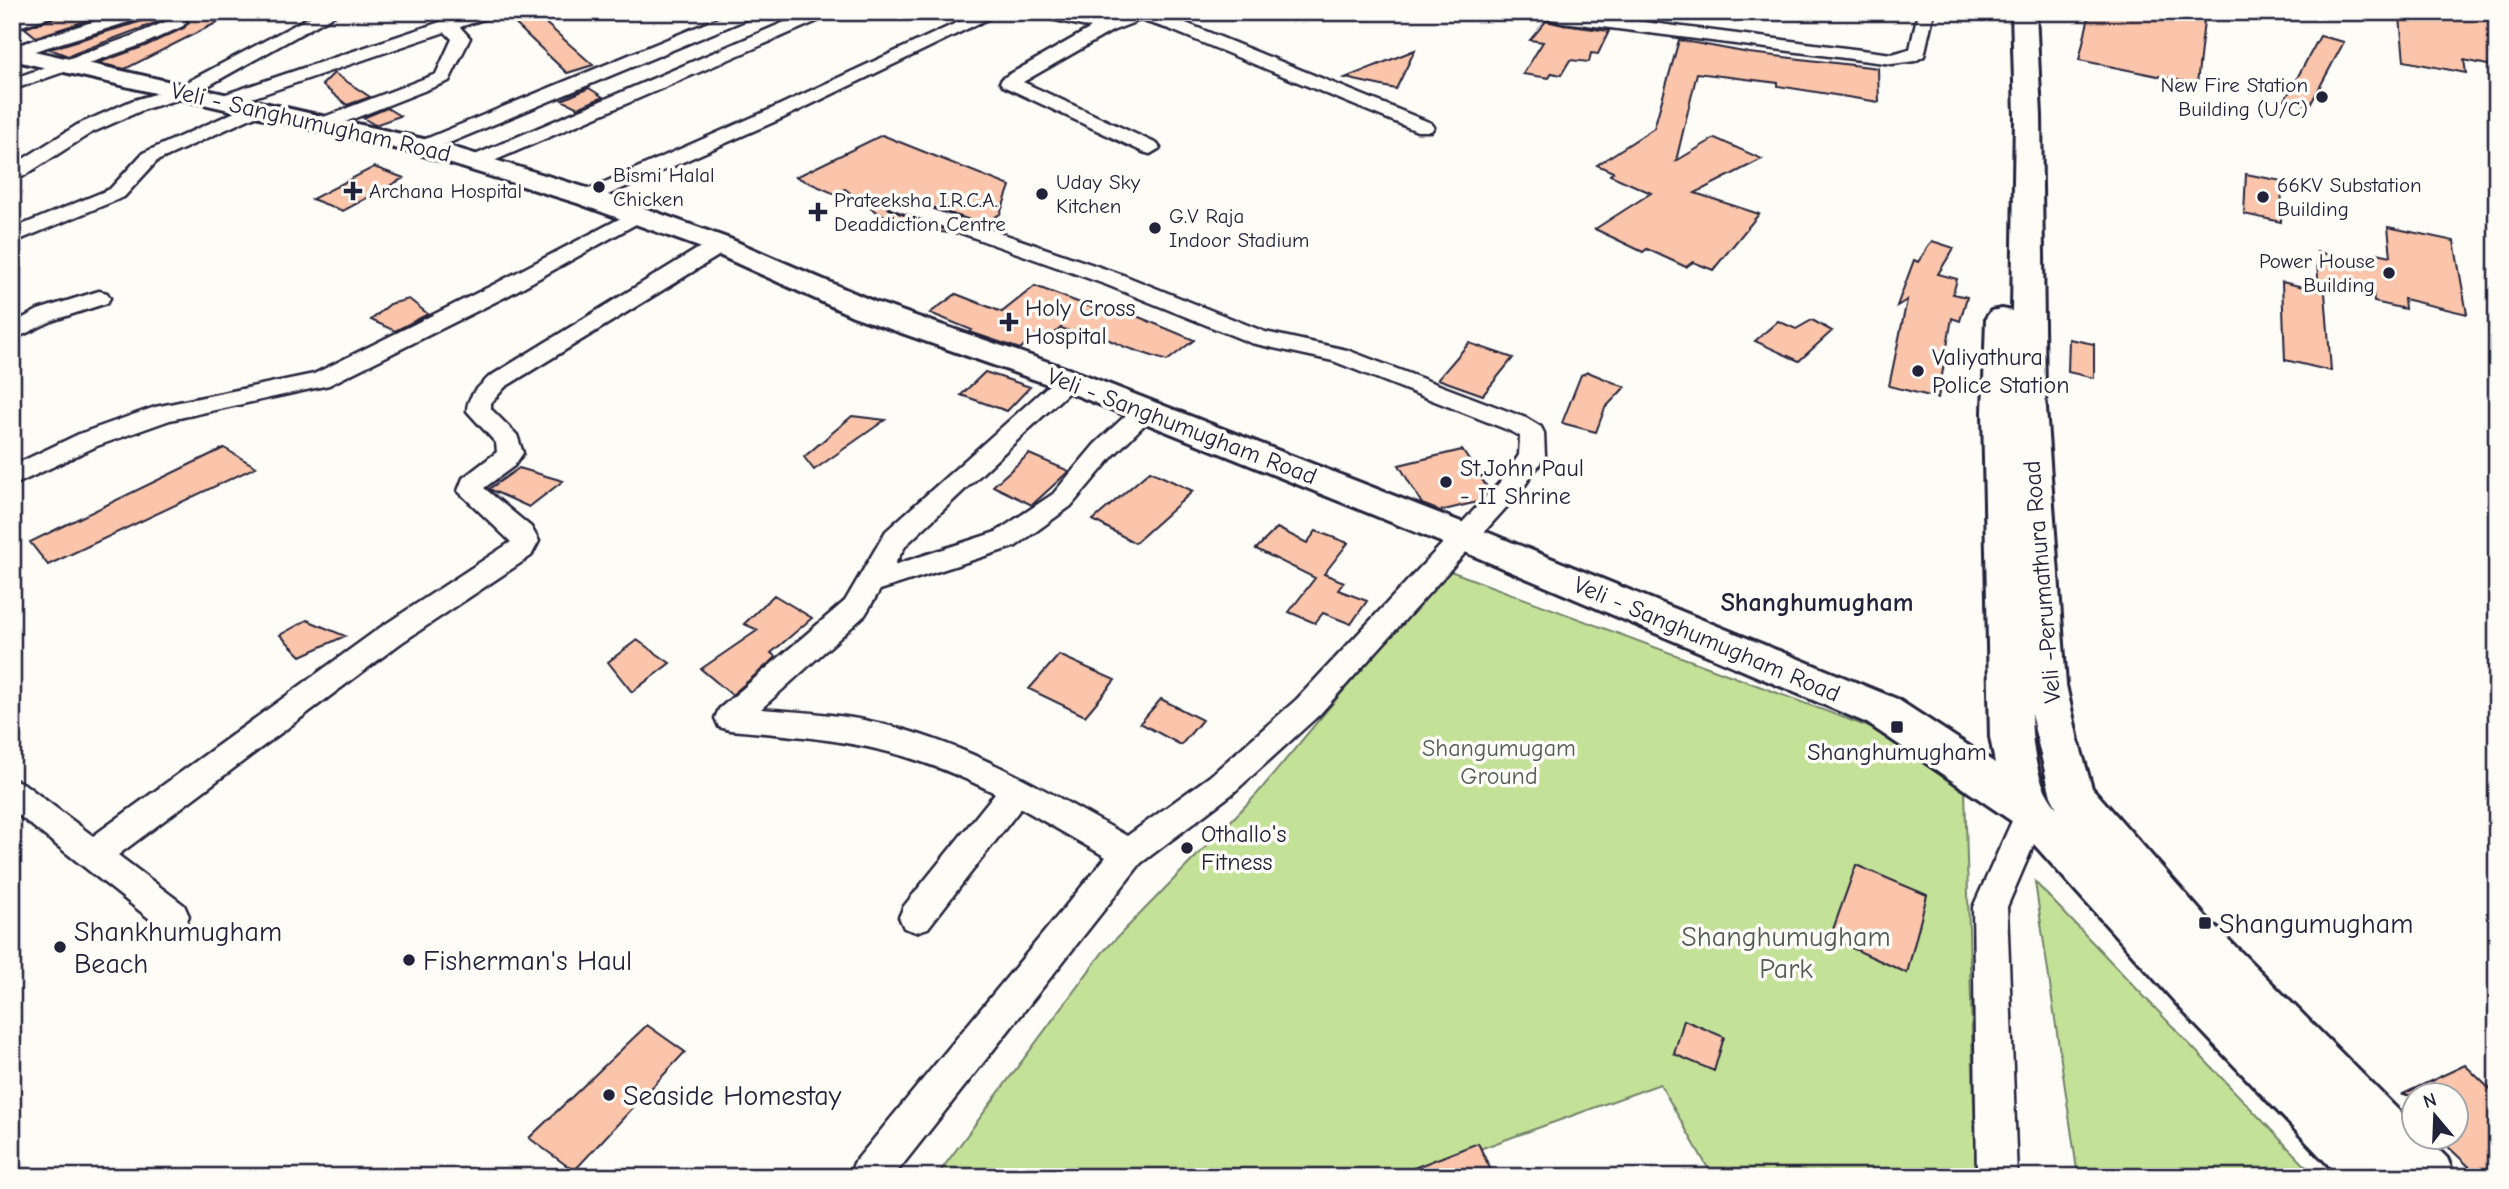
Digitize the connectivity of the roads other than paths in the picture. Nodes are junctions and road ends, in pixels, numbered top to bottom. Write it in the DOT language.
graph roads {
  1 [pos="47,12"];
  2 [pos="142,12"];
  3 [pos="332,12"];
  4 [pos="487,12"];
  5 [pos="748,12"];
  6 [pos="823,12"];
  7 [pos="994,12"];
  8 [pos="1044,12"];
  9 [pos="1350,12"];
  10 [pos="1375,12"];
  11 [pos="1542,12"];
  12 [pos="1926,12"];
  13 [pos="2008,12"];
  14 [pos="2024,12"];
  15 [pos="177,22"];
  16 [pos="12,24"];
  17 [pos="448,25"];
  18 [pos="1106,27"];
  19 [pos="263,47"];
  20 [pos="12,53"];
  21 [pos="67,65"];
  22 [pos="318,69"];
  23 [pos="12,85"];
  24 [pos="183,92"];
  25 [pos="239,105"];
  26 [pos="323,124"];
  27 [pos="1424,127"];
  28 [pos="423,147"];
  29 [pos="1150,148"];
  30 [pos="475,162"];
  31 [pos="12,175"];
  32 [pos="587,197"];
  33 [pos="898,204"];
  34 [pos="638,215"];
  35 [pos="12,237"];
  36 [pos="1069,239"];
  37 [pos="720,245"];
  38 [pos="1043,254"];
  39 [pos="99,298"];
  40 [pos="25,299"];
  41 [pos="47,315"];
  42 [pos="12,333"];
  43 [pos="1068,380"];
  44 [pos="1146,411"];
  45 [pos="12,477"];
  46 [pos="1466,538"];
  47 [pos="869,583"];
  48 [pos="1016,791"];
  49 [pos="12,792"];
  50 [pos="2053,804"];
  51 [pos="1129,853"];
  52 [pos="93,855"];
  53 [pos="172,916"];
  54 [pos="916,917"];
  55 [pos="868,1177"];
  56 [pos="1997,1177"];
  57 [pos="2377,1177"];
  58 [pos="2428,1177"];
  1 -- 16 [label="street"];
  2 -- 20 [label="street"];
  3 -- 19 [label="street"];
  4 -- 17 [label="street"];
  5 -- 28 [label="street"];
  6 -- 30 [label="street"];
  7 -- 32 [label="street"];
  8 -- 18 [label="street"];
  9 -- 10 [label="street"];
  11 -- 12 [label="street"];
  13 -- 50 [label="main road"];
  14 -- 50 [label="main road, Veli -Perumathura Road"];
  15 -- 21 [label="street"];
  17 -- 22 [label="street"];
  17 -- 26 [label="street"];
  18 -- 27 [label="street"];
  18 -- 29 [label="street"];
  19 -- 22 [label="street"];
  19 -- 24 [label="street"];
  20 -- 21 [label="main road, Veli - Sanghumugham Road"];
  21 -- 23 [label="street"];
  21 -- 24 [label="main road, Veli - Sanghumugham Road"];
  22 -- 25 [label="street"];
  24 -- 25 [label="main road, Veli - Sanghumugham Road"];
  24 -- 31 [label="street"];
  25 -- 26 [label="main road, Veli - Sanghumugham Road"];
  25 -- 35 [label="street"];
  26 -- 28 [label="main road, Veli - Sanghumugham Road"];
  28 -- 30 [label="main road, Veli - Sanghumugham Road"];
  30 -- 32 [label="main road, Veli - Sanghumugham Road"];
  32 -- 34 [label="main road, Veli - Sanghumugham Road"];
  33 -- 38 [label="street"];
  34 -- 37 [label="main road, Veli - Sanghumugham Road"];
  34 -- 45 [label="street"];
  36 -- 38 [label="street"];
  37 -- 43 [label="main road, Veli - Sanghumugham Road"];
  37 -- 52 [label="street"];
  38 -- 46 [label="street"];
  39 -- 41 [label="street"];
  40 -- 41 [label="street"];
  41 -- 42 [label="street"];
  43 -- 44 [label="main road, Veli - Sanghumugham Road"];
  43 -- 47 [label="street"];
  44 -- 46 [label="main road, Veli - Sanghumugham Road"];
  44 -- 47 [label="street"];
  46 -- 50 [label="main road, Veli - Sanghumugham Road"];
  46 -- 51 [label="street"];
  47 -- 48 [label="street"];
  48 -- 51 [label="street"];
  48 -- 54 [label="street"];
  49 -- 52 [label="street"];
  50 -- 56 [label="street"];
  50 -- 57 [label="main road"];
  50 -- 58 [label="main road, Veli -Perumathura Road"];
  51 -- 55 [label="street"];
  52 -- 53 [label="street"];
}
